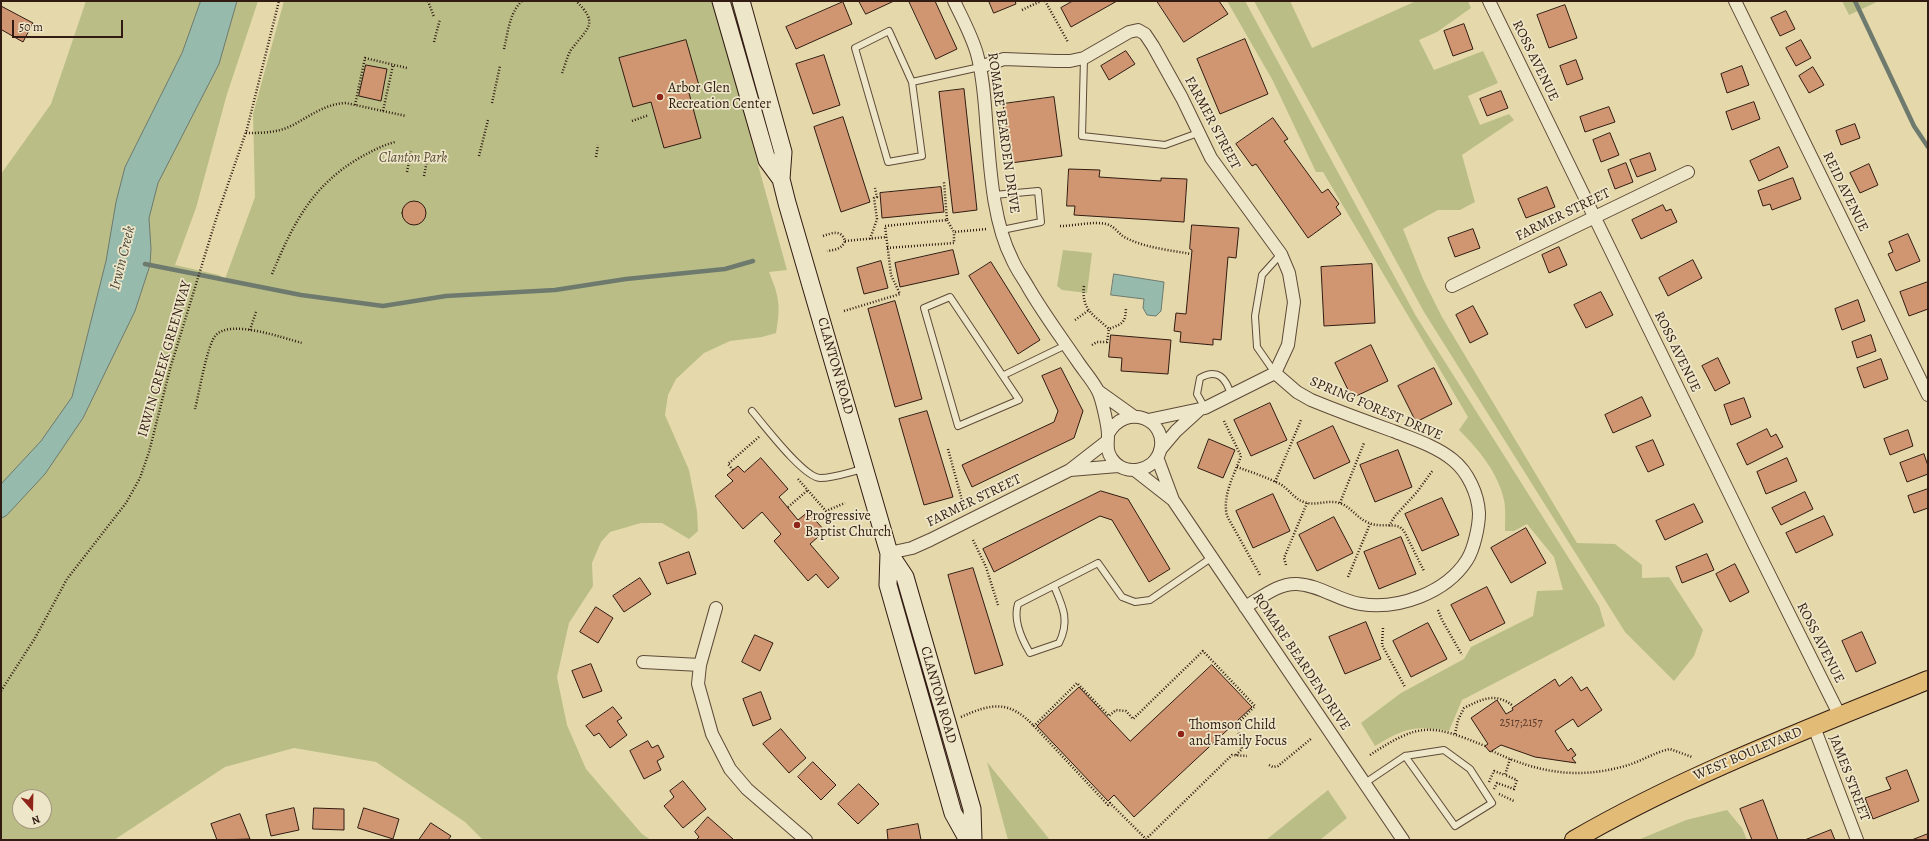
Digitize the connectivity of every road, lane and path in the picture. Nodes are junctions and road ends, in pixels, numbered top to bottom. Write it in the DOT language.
graph roads {
  1 [pos="280,1"];
  2 [pos="428,1"];
  3 [pos="518,1"];
  4 [pos="522,1"];
  5 [pos="576,1"];
  6 [pos="954,1"];
  7 [pos="1030,1"];
  8 [pos="1041,1"];
  9 [pos="1045,1"];
  10 [pos="1489,1"];
  11 [pos="1735,1"];
  12 [pos="744,2"];
  13 [pos="722,5"];
  14 [pos="1032,5"];
  15 [pos="516,7"];
  16 [pos="1022,10"];
  17 [pos="434,17"];
  18 [pos="440,19"];
  19 [pos="434,42"];
  20 [pos="1068,42"];
  21 [pos="504,49"];
  22 [pos="1084,58"];
  23 [pos="393,65"];
  24 [pos="500,66"];
  25 [pos="980,66"];
  26 [pos="407,68"];
  27 [pos="562,73"];
  28 [pos="912,82"];
  29 [pos="492,103"];
  30 [pos="355,105"];
  31 [pos="383,111"];
  32 [pos="649,115"];
  33 [pos="406,116"];
  34 [pos="488,120"];
  35 [pos="632,121"];
  36 [pos="246,133"];
  37 [pos="1198,133"];
  38 [pos="395,142"];
  39 [pos="598,145"];
  40 [pos="411,151"];
  41 [pos="428,155"];
  42 [pos="479,156"];
  43 [pos="596,157"];
  44 [pos="407,172"];
  45 [pos="1688,172"];
  46 [pos="424,176"];
  47 [pos="780,179"];
  48 [pos="944,182"];
  49 [pos="875,188"];
  50 [pos="994,195"];
  51 [pos="1594,216"];
  52 [pos="947,220"];
  53 [pos="1060,226"];
  54 [pos="997,229"];
  55 [pos="954,232"];
  56 [pos="823,236"];
  57 [pos="886,237"];
  58 [pos="870,239"];
  59 [pos="845,241"];
  60 [pos="887,248"];
  61 [pos="827,251"];
  62 [pos="1191,254"];
  63 [pos="1281,254"];
  64 [pos="272,274"];
  65 [pos="1084,286"];
  66 [pos="1452,286"];
  67 [pos="1126,308"];
  68 [pos="844,310"];
  69 [pos="1089,310"];
  70 [pos="256,312"];
  71 [pos="1075,320"];
  72 [pos="1109,329"];
  73 [pos="250,330"];
  74 [pos="302,343"];
  75 [pos="1066,344"];
  76 [pos="1092,344"];
  77 [pos="1275,373"];
  78 [pos="1004,375"];
  79 [pos="1098,391"];
  80 [pos="1231,395"];
  81 [pos="1928,395"];
  82 [pos="195,409"];
  83 [pos="1203,409"];
  84 [pos="752,411"];
  85 [pos="1133,416"];
  86 [pos="1148,420"];
  87 [pos="1301,420"];
  88 [pos="1224,421"];
  89 [pos="1107,438"];
  90 [pos="765,441"];
  91 [pos="1364,443"];
  92 [pos="948,449"];
  93 [pos="1159,454"];
  94 [pos="1118,466"];
  95 [pos="1237,467"];
  96 [pos="865,469"];
  97 [pos="733,470"];
  98 [pos="1070,470"];
  99 [pos="1136,470"];
  100 [pos="1433,470"];
  101 [pos="794,474"];
  102 [pos="1275,482"];
  103 [pos="808,490"];
  104 [pos="1173,500"];
  105 [pos="845,502"];
  106 [pos="1307,503"];
  107 [pos="963,504"];
  108 [pos="1340,504"];
  109 [pos="788,507"];
  110 [pos="1370,524"];
  111 [pos="1389,526"];
  112 [pos="973,540"];
  113 [pos="889,553"];
  114 [pos="1211,558"];
  115 [pos="1286,565"];
  116 [pos="1424,571"];
  117 [pos="1260,575"];
  118 [pos="1348,577"];
  119 [pos="1054,586"];
  120 [pos="998,605"];
  121 [pos="1245,607"];
  122 [pos="716,608"];
  123 [pos="1438,610"];
  124 [pos="1383,628"];
  125 [pos="1462,655"];
  126 [pos="643,662"];
  127 [pos="700,665"];
  128 [pos="1928,680"];
  129 [pos="1406,687"];
  130 [pos="1,691"];
  131 [pos="1513,706"];
  132 [pos="1840,716"];
  133 [pos="960,717"];
  134 [pos="1034,726"];
  135 [pos="1814,727"];
  136 [pos="1455,734"];
  137 [pos="1312,738"];
  138 [pos="1485,746"];
  139 [pos="1492,751"];
  140 [pos="1236,755"];
  141 [pos="1370,755"];
  142 [pos="1247,756"];
  143 [pos="1405,756"];
  144 [pos="1692,757"];
  145 [pos="1510,759"];
  146 [pos="1269,765"];
  147 [pos="1505,775"];
  148 [pos="1365,783"];
  149 [pos="1485,791"];
  150 [pos="1514,800"];
  151 [pos="806,840"];
  152 [pos="968,840"];
  153 [pos="973,840"];
  154 [pos="1403,840"];
  155 [pos="1574,840"];
  156 [pos="1857,840"];
  1 -- 36 [label="path, IRWIN CREEK GREENWAY"];
  2 -- 17 [label="path"];
  3 -- 15 [label="path"];
  4 -- 15 [label="path"];
  5 -- 27 [label="path"];
  6 -- 25 [label="street, ROMARE BEARDEN DRIVE"];
  7 -- 14 [label="path"];
  8 -- 14 [label="path"];
  9 -- 20 [label="path"];
  10 -- 51 [label="street, ROSS AVENUE"];
  11 -- 81 [label="street, REID AVENUE"];
  12 -- 13 [label="street"];
  12 -- 47 [label="main road, CLANTON ROAD"];
  13 -- 47 [label="main road, CLANTON ROAD"];
  14 -- 16 [label="path"];
  15 -- 21 [label="path"];
  18 -- 19 [label="path"];
  22 -- 25 [label="street, FARMER STREET"];
  22 -- 37 [label="street, FARMER STREET"];
  22 -- 37 [label="lane"];
  23 -- 26 [label="path"];
  23 -- 30 [label="path"];
  23 -- 31 [label="path"];
  24 -- 29 [label="path"];
  25 -- 28 [label="lane"];
  25 -- 50 [label="street, ROMARE BEARDEN DRIVE"];
  28 -- 28 [label="lane"];
  30 -- 31 [label="path"];
  30 -- 36 [label="path"];
  31 -- 33 [label="path"];
  32 -- 35 [label="path"];
  34 -- 42 [label="path"];
  36 -- 130 [label="path, IRWIN CREEK GREENWAY"];
  37 -- 63 [label="street, FARMER STREET"];
  38 -- 64 [label="path"];
  39 -- 43 [label="path"];
  40 -- 44 [label="path"];
  41 -- 46 [label="path"];
  45 -- 51 [label="street, FARMER STREET"];
  47 -- 96 [label="main road, CLANTON ROAD"];
  48 -- 52 [label="path"];
  49 -- 58 [label="path"];
  50 -- 54 [label="street, ROMARE BEARDEN DRIVE"];
  50 -- 54 [label="lane"];
  51 -- 66 [label="street, FARMER STREET"];
  51 -- 132 [label="street, ROSS AVENUE"];
  52 -- 55 [label="path"];
  52 -- 57 [label="path"];
  53 -- 62 [label="path"];
  54 -- 55 [label="path"];
  54 -- 75 [label="street, ROMARE BEARDEN DRIVE"];
  55 -- 60 [label="path"];
  56 -- 59 [label="path"];
  57 -- 58 [label="path"];
  57 -- 60 [label="path"];
  58 -- 59 [label="path"];
  59 -- 61 [label="path"];
  60 -- 68 [label="path"];
  63 -- 77 [label="street, FARMER STREET"];
  63 -- 77 [label="lane"];
  65 -- 69 [label="path"];
  67 -- 72 [label="path"];
  69 -- 71 [label="path"];
  69 -- 72 [label="path"];
  70 -- 73 [label="path"];
  72 -- 76 [label="path"];
  73 -- 74 [label="path"];
  73 -- 82 [label="path"];
  75 -- 78 [label="lane"];
  75 -- 79 [label="street, ROMARE BEARDEN DRIVE"];
  77 -- 80 [label="street"];
  77 -- 121 [label="street, SPRING FOREST DRIVE"];
  78 -- 78 [label="lane"];
  79 -- 85 [label="street, ROMARE BEARDEN DRIVE"];
  79 -- 89 [label="street, ROMARE BEARDEN DRIVE"];
  80 -- 83 [label="street"];
  80 -- 83 [label="lane"];
  83 -- 86 [label="street"];
  83 -- 93 [label="street"];
  84 -- 96 [label="lane"];
  85 -- 86 [label="street"];
  85 -- 89 [label="street"];
  86 -- 93 [label="street"];
  87 -- 102 [label="path"];
  88 -- 95 [label="path"];
  89 -- 94 [label="street"];
  89 -- 98 [label="street, FARMER STREET"];
  90 -- 97 [label="path"];
  91 -- 108 [label="path"];
  92 -- 107 [label="path"];
  93 -- 99 [label="street"];
  93 -- 104 [label="street, ROMARE BEARDEN DRIVE"];
  94 -- 98 [label="street, FARMER STREET"];
  94 -- 99 [label="street"];
  95 -- 102 [label="path"];
  95 -- 117 [label="path"];
  96 -- 113 [label="main road, CLANTON ROAD"];
  98 -- 113 [label="street, FARMER STREET"];
  99 -- 104 [label="street, ROMARE BEARDEN DRIVE"];
  100 -- 111 [label="path"];
  101 -- 103 [label="path"];
  102 -- 106 [label="path"];
  103 -- 105 [label="path"];
  103 -- 109 [label="path"];
  104 -- 114 [label="street, ROMARE BEARDEN DRIVE"];
  106 -- 108 [label="path"];
  106 -- 115 [label="path"];
  108 -- 110 [label="path"];
  110 -- 111 [label="path"];
  110 -- 118 [label="path"];
  111 -- 116 [label="path"];
  112 -- 120 [label="path"];
  113 -- 152 [label="main road, CLANTON ROAD"];
  113 -- 153 [label="main road, CLANTON ROAD"];
  114 -- 119 [label="lane"];
  114 -- 121 [label="street, ROMARE BEARDEN DRIVE"];
  119 -- 119 [label="lane"];
  121 -- 148 [label="street, ROMARE BEARDEN DRIVE"];
  122 -- 127 [label="street"];
  123 -- 125 [label="path"];
  124 -- 129 [label="path"];
  126 -- 127 [label="street"];
  127 -- 151 [label="street"];
  128 -- 132 [label="main road, WEST BOULEVARD"];
  131 -- 136 [label="path"];
  132 -- 135 [label="main road, WEST BOULEVARD"];
  133 -- 134 [label="path"];
  134 -- 140 [label="path"];
  134 -- 140 [label="path"];
  135 -- 155 [label="main road, WEST BOULEVARD"];
  135 -- 156 [label="street, JAMES STREET"];
  136 -- 138 [label="path"];
  136 -- 141 [label="path"];
  137 -- 146 [label="path"];
  139 -- 145 [label="path"];
  140 -- 142 [label="path"];
  143 -- 148 [label="lane"];
  143 -- 149 [label="lane"];
  143 -- 149 [label="lane"];
  144 -- 145 [label="path"];
  145 -- 147 [label="path"];
  147 -- 149 [label="path"];
  147 -- 150 [label="path"];
  148 -- 154 [label="street, ROMARE BEARDEN DRIVE"];
}
